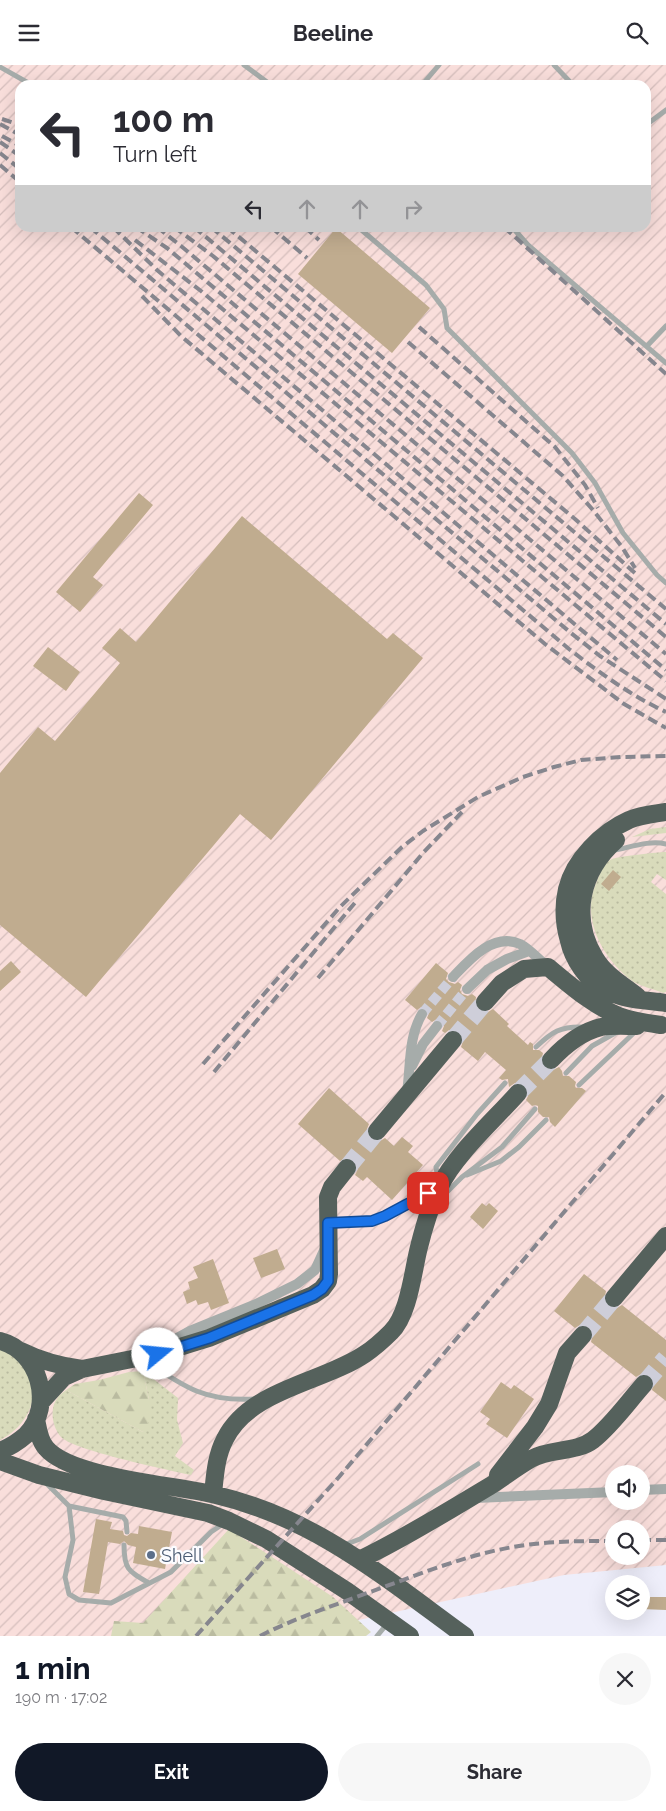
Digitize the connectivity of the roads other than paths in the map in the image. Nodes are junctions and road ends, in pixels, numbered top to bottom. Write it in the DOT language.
graph roads {
  1 [pos="244,65"];
  2 [pos="439,65"];
  3 [pos="554,65"];
  4 [pos="0,67"];
  5 [pos="23,80"];
  6 [pos="264,80"];
  7 [pos="426,80"];
  8 [pos="568,80"];
  9 [pos="666,111"];
  10 [pos="651,122"];
  11 [pos="364,232"];
  12 [pos="516,232"];
  13 [pos="666,326"];
  14 [pos="647,346"];
  15 [pos="666,363"];
  16 [pos="666,583"];
  17 [pos="666,812"];
  18 [pos="666,816"];
  19 [pos="666,845"];
  20 [pos="603,852"];
  21 [pos="529,951"];
  22 [pos="548,967"];
  23 [pos="453,977"];
  24 [pos="467,989"];
  25 [pos="642,1000"];
  26 [pos="485,1002"];
  27 [pos="666,1003"];
  28 [pos="422,1014"];
  29 [pos="663,1025"];
  30 [pos="635,1026"];
  31 [pos="437,1027"];
  32 [pos="601,1027"];
  33 [pos="453,1040"];
  34 [pos="536,1047"];
  35 [pos="550,1060"];
  36 [pos="410,1069"];
  37 [pos="566,1073"];
  38 [pos="579,1085"];
  39 [pos="511,1088"];
  40 [pos="406,1098"];
  41 [pos="535,1109"];
  42 [pos="546,1120"];
  43 [pos="377,1131"];
  44 [pos="347,1168"];
  45 [pos="462,1177"];
  46 [pos="439,1187"];
  47 [pos="431,1211"];
  48 [pos="328,1223"];
  49 [pos="666,1236"];
  50 [pos="614,1298"];
  51 [pos="582,1335"];
  52 [pos="0,1341"];
  53 [pos="18,1349"];
  54 [pos="150,1356"];
  55 [pos="82,1369"];
  56 [pos="644,1384"];
  57 [pos="269,1398"];
  58 [pos="41,1402"];
  59 [pos="36,1419"];
  60 [pos="0,1451"];
  61 [pos="0,1461"];
  62 [pos="478,1464"];
  63 [pos="39,1475"];
  64 [pos="490,1485"];
  65 [pos="665,1489"];
  66 [pos="650,1490"];
  67 [pos="605,1491"];
  68 [pos="214,1494"];
  69 [pos="468,1499"];
  70 [pos="69,1506"];
  71 [pos="229,1521"];
  72 [pos="126,1532"];
  73 [pos="124,1545"];
  74 [pos="340,1546"];
  75 [pos="361,1559"];
  76 [pos="148,1583"];
  77 [pos="389,1622"];
  78 [pos="377,1636"];
  79 [pos="410,1636"];
  80 [pos="465,1636"];
  1 -- 6 [label="lane"];
  2 -- 7 [label="lane"];
  3 -- 8 [label="lane"];
  4 -- 5 [label="lane"];
  9 -- 10 [label="lane"];
  11 -- 16 [label="lane"];
  12 -- 14 [label="lane"];
  13 -- 14 [label="lane"];
  14 -- 15 [label="lane"];
  17 -- 25 [label="highway"];
  18 -- 20 [label="highway"];
  19 -- 20 [label="lane"];
  20 -- 25 [label="highway"];
  21 -- 22 [label="street"];
  21 -- 23 [label="street"];
  21 -- 24 [label="street"];
  22 -- 26 [label="highway"];
  22 -- 29 [label="highway"];
  25 -- 27 [label="highway"];
  28 -- 36 [label="street"];
  29 -- 30 [label="highway"];
  30 -- 32 [label="highway"];
  30 -- 37 [label="lane"];
  30 -- 38 [label="lane"];
  31 -- 36 [label="street"];
  32 -- 34 [label="lane"];
  32 -- 35 [label="highway"];
  33 -- 40 [label="highway"];
  36 -- 40 [label="street"];
  39 -- 46 [label="highway"];
  40 -- 43 [label="highway"];
  41 -- 45 [label="lane"];
  42 -- 45 [label="lane"];
  44 -- 48 [label="highway"];
  45 -- 47 [label="lane"];
  46 -- 47 [label="highway"];
  46 -- 48 [label="lane"];
  47 -- 57 [label="highway"];
  48 -- 54 [label="highway"];
  49 -- 50 [label="highway"];
  51 -- 64 [label="highway"];
  52 -- 53 [label="highway"];
  53 -- 55 [label="highway"];
  53 -- 58 [label="highway"];
  54 -- 55 [label="highway"];
  54 -- 57 [label="lane"];
  55 -- 58 [label="highway"];
  56 -- 64 [label="highway"];
  57 -- 68 [label="highway"];
  58 -- 59 [label="highway"];
  59 -- 60 [label="highway"];
  59 -- 68 [label="highway"];
  61 -- 63 [label="highway"];
  62 -- 74 [label="lane"];
  63 -- 70 [label="lane"];
  63 -- 71 [label="highway"];
  64 -- 69 [label="highway"];
  65 -- 66 [label="street"];
  67 -- 69 [label="street"];
  68 -- 74 [label="highway"];
  69 -- 75 [label="highway"];
  70 -- 72 [label="lane"];
  70 -- 76 [label="lane"];
  71 -- 76 [label="lane"];
  71 -- 77 [label="highway"];
  73 -- 76 [label="lane"];
  74 -- 75 [label="highway"];
  75 -- 80 [label="highway"];
  77 -- 78 [label="lane"];
  77 -- 79 [label="highway"];
}
